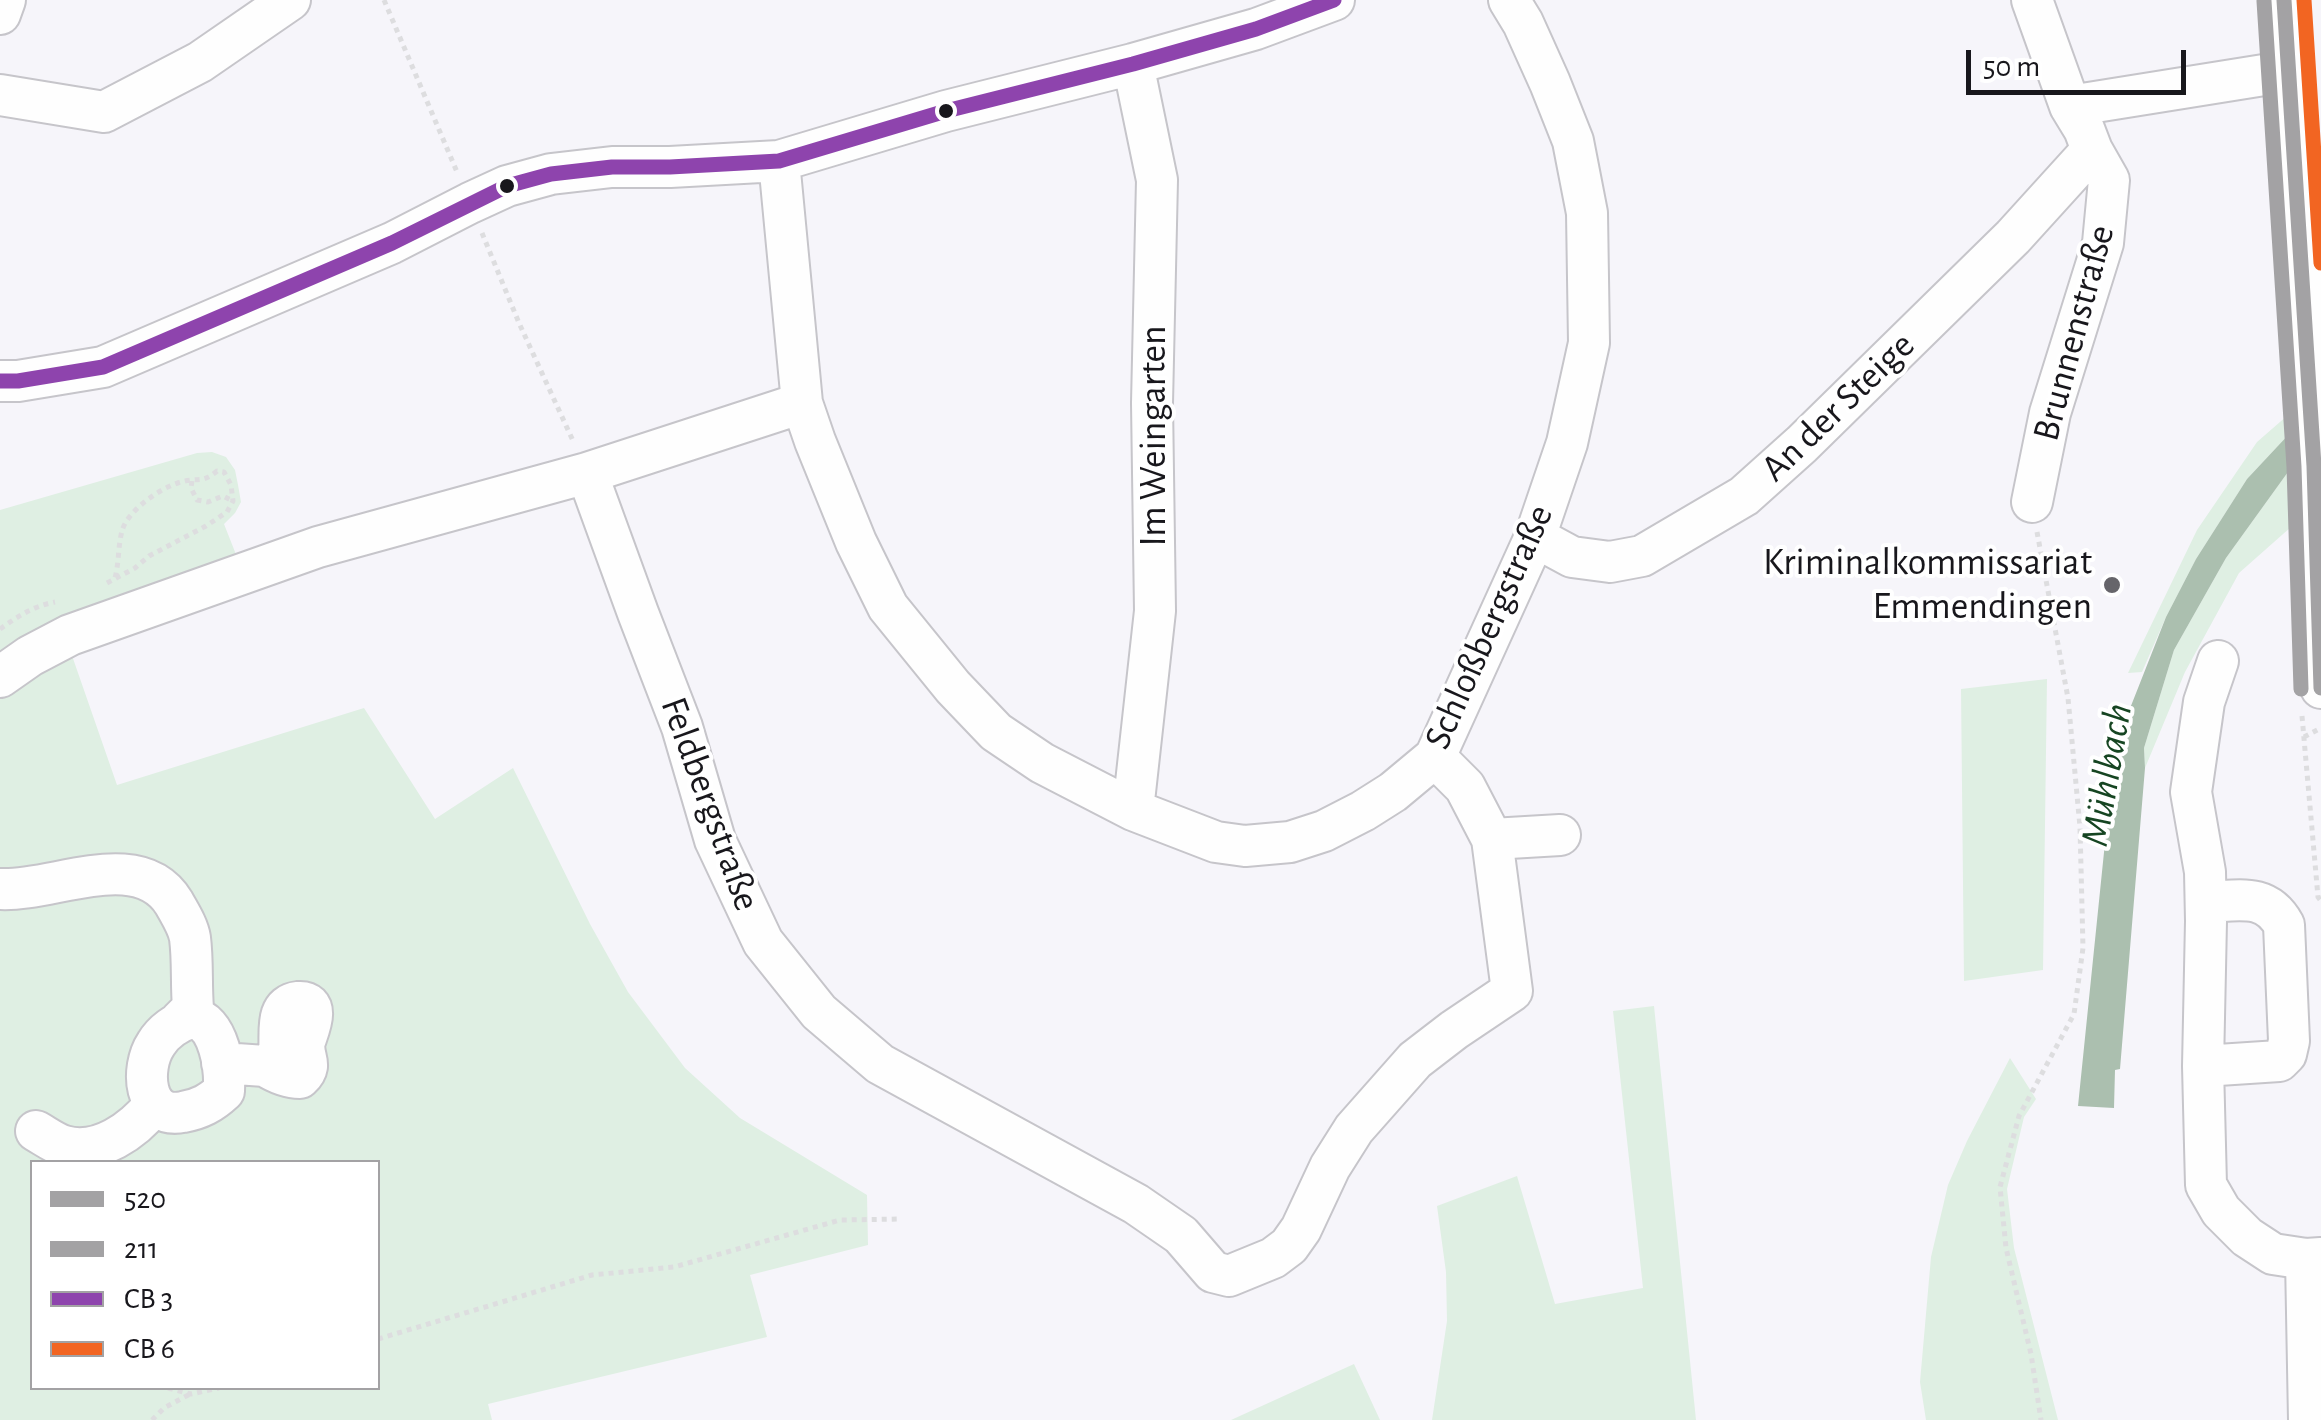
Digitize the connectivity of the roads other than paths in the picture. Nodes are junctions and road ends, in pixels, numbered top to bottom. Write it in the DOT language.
graph roads {
  1 [pos="6,0"];
  2 [pos="290,0"];
  3 [pos="1334,0"];
  4 [pos="1509,0"];
  5 [pos="2004,0"];
  6 [pos="2284,0"];
  7 [pos="2036,12"];
  8 [pos="0,14"];
  9 [pos="1133,64"];
  10 [pos="2288,71"];
  11 [pos="0,96"];
  12 [pos="2070,106"];
  13 [pos="2092,150"];
  14 [pos="778,161"];
  15 [pos="0,381"];
  16 [pos="802,403"];
  17 [pos="2318,464"];
  18 [pos="587,473"];
  19 [pos="2032,502"];
  20 [pos="1535,537"];
  21 [pos="2320,605"];
  22 [pos="2218,661"];
  23 [pos="0,677"];
  24 [pos="2320,682"];
  25 [pos="1434,757"];
  26 [pos="1133,810"];
  27 [pos="1560,834"];
  28 [pos="1492,839"];
  29 [pos="0,889"];
  30 [pos="2206,902"];
  31 [pos="180,1021"];
  32 [pos="222,1063"];
  33 [pos="266,1066"];
  34 [pos="2203,1066"];
  35 [pos="154,1105"];
  36 [pos="36,1131"];
  37 [pos="2313,1259"];
  38 [pos="2309,1420"];
  1 -- 8 [label="street"];
  2 -- 11 [label="street"];
  3 -- 9 [label="street"];
  4 -- 20 [label="street, Schloßbergstraße"];
  5 -- 7 [label="street"];
  6 -- 10 [label="street"];
  7 -- 12 [label="street, Brunnenstraße"];
  9 -- 14 [label="street"];
  9 -- 26 [label="street, Im Weingarten"];
  10 -- 12 [label="street"];
  10 -- 17 [label="street"];
  12 -- 13 [label="street, Brunnenstraße"];
  13 -- 19 [label="street, Brunnenstraße"];
  13 -- 20 [label="street, An der Steige"];
  14 -- 15 [label="street"];
  14 -- 16 [label="street, Schloßbergstraße"];
  16 -- 18 [label="street"];
  16 -- 26 [label="street, Schloßbergstraße"];
  17 -- 21 [label="street"];
  18 -- 23 [label="street"];
  18 -- 28 [label="street, Feldbergstraße"];
  20 -- 25 [label="street, Schloßbergstraße"];
  21 -- 24 [label="street"];
  22 -- 30 [label="street"];
  25 -- 26 [label="street, Schloßbergstraße"];
  25 -- 28 [label="street"];
  27 -- 28 [label="street"];
  29 -- 31 [label="street"];
  30 -- 34 [label="street"];
  30 -- 34 [label="street"];
  31 -- 32 [label="street"];
  31 -- 35 [label="street"];
  32 -- 33 [label="street"];
  32 -- 35 [label="street"];
  34 -- 37 [label="street"];
  35 -- 36 [label="street"];
  37 -- 38 [label="street"];
}
